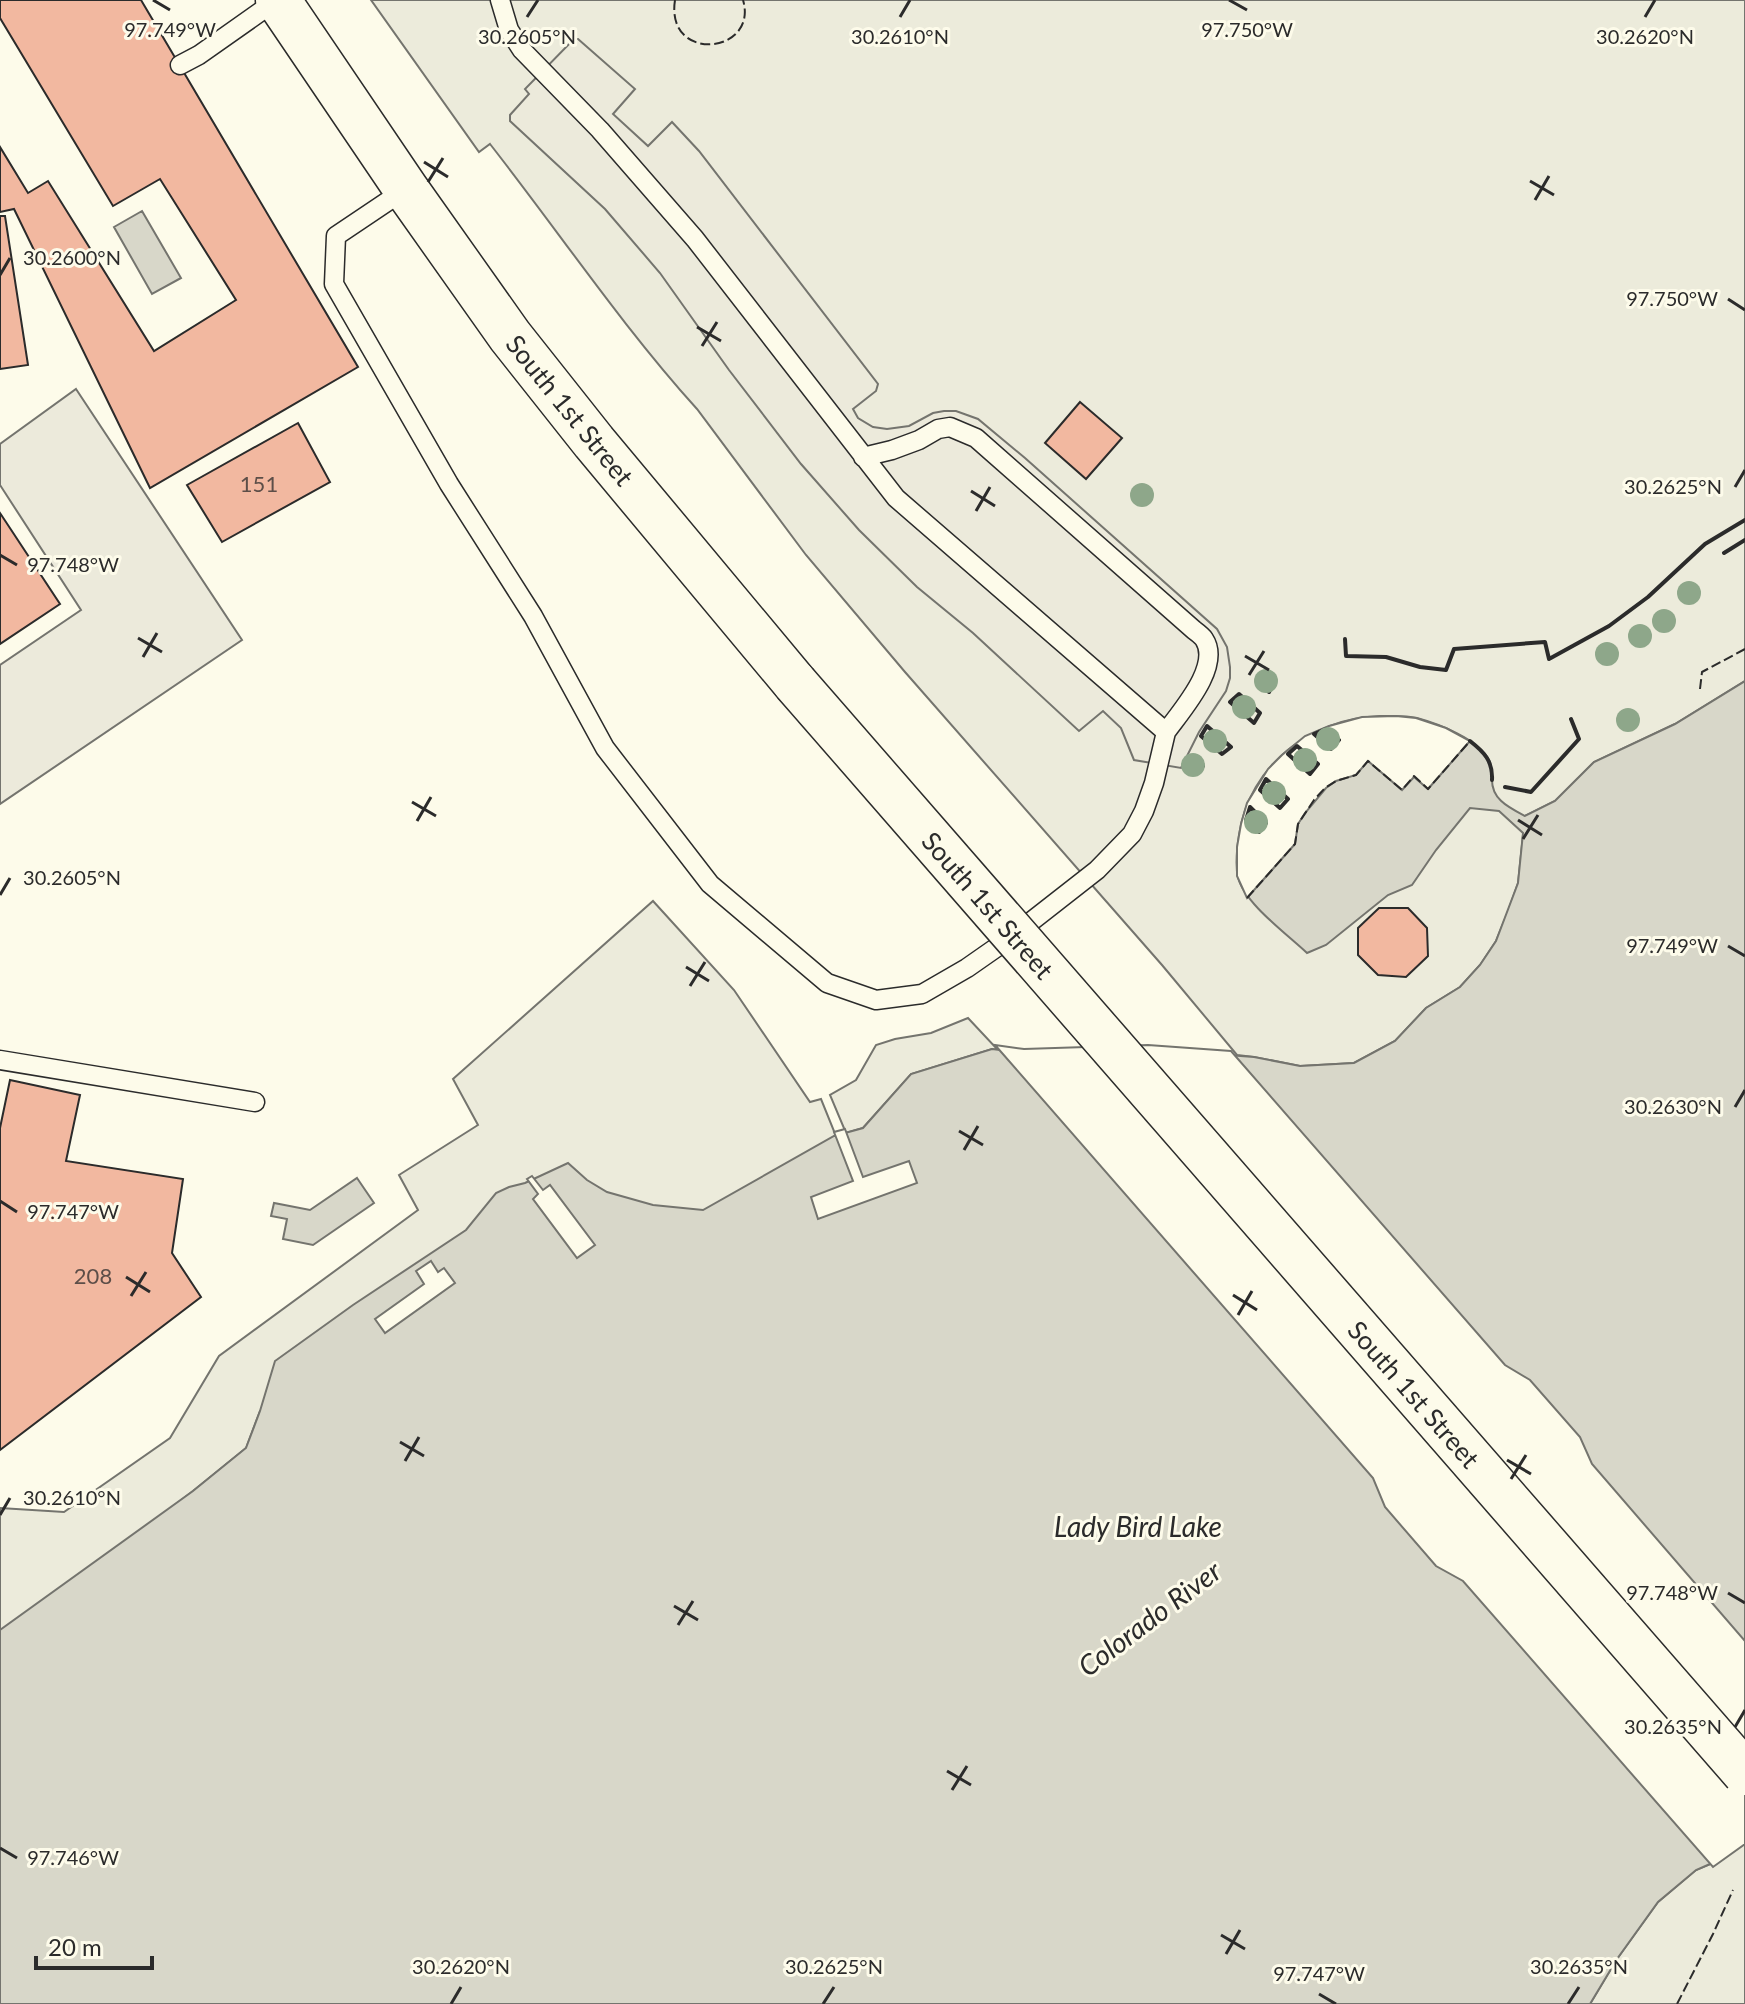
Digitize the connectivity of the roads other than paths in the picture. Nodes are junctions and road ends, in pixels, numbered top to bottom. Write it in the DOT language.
graph roads {
  1 [pos="278,0"];
  2 [pos="500,0"];
  3 [pos="180,65"];
  4 [pos="406,189"];
  5 [pos="863,457"];
  6 [pos="1166,732"];
  7 [pos="0,1060"];
  8 [pos="255,1102"];
  9 [pos="1745,1773"];
  1 -- 3 [label="lane"];
  1 -- 4 [label="main road, South 1st Street"];
  2 -- 5 [label="lane"];
  4 -- 6 [label="lane"];
  4 -- 9 [label="main road, South 1st Street, bridge"];
  5 -- 6 [label="lane"];
  5 -- 6 [label="lane"];
  7 -- 8 [label="lane"];
}
